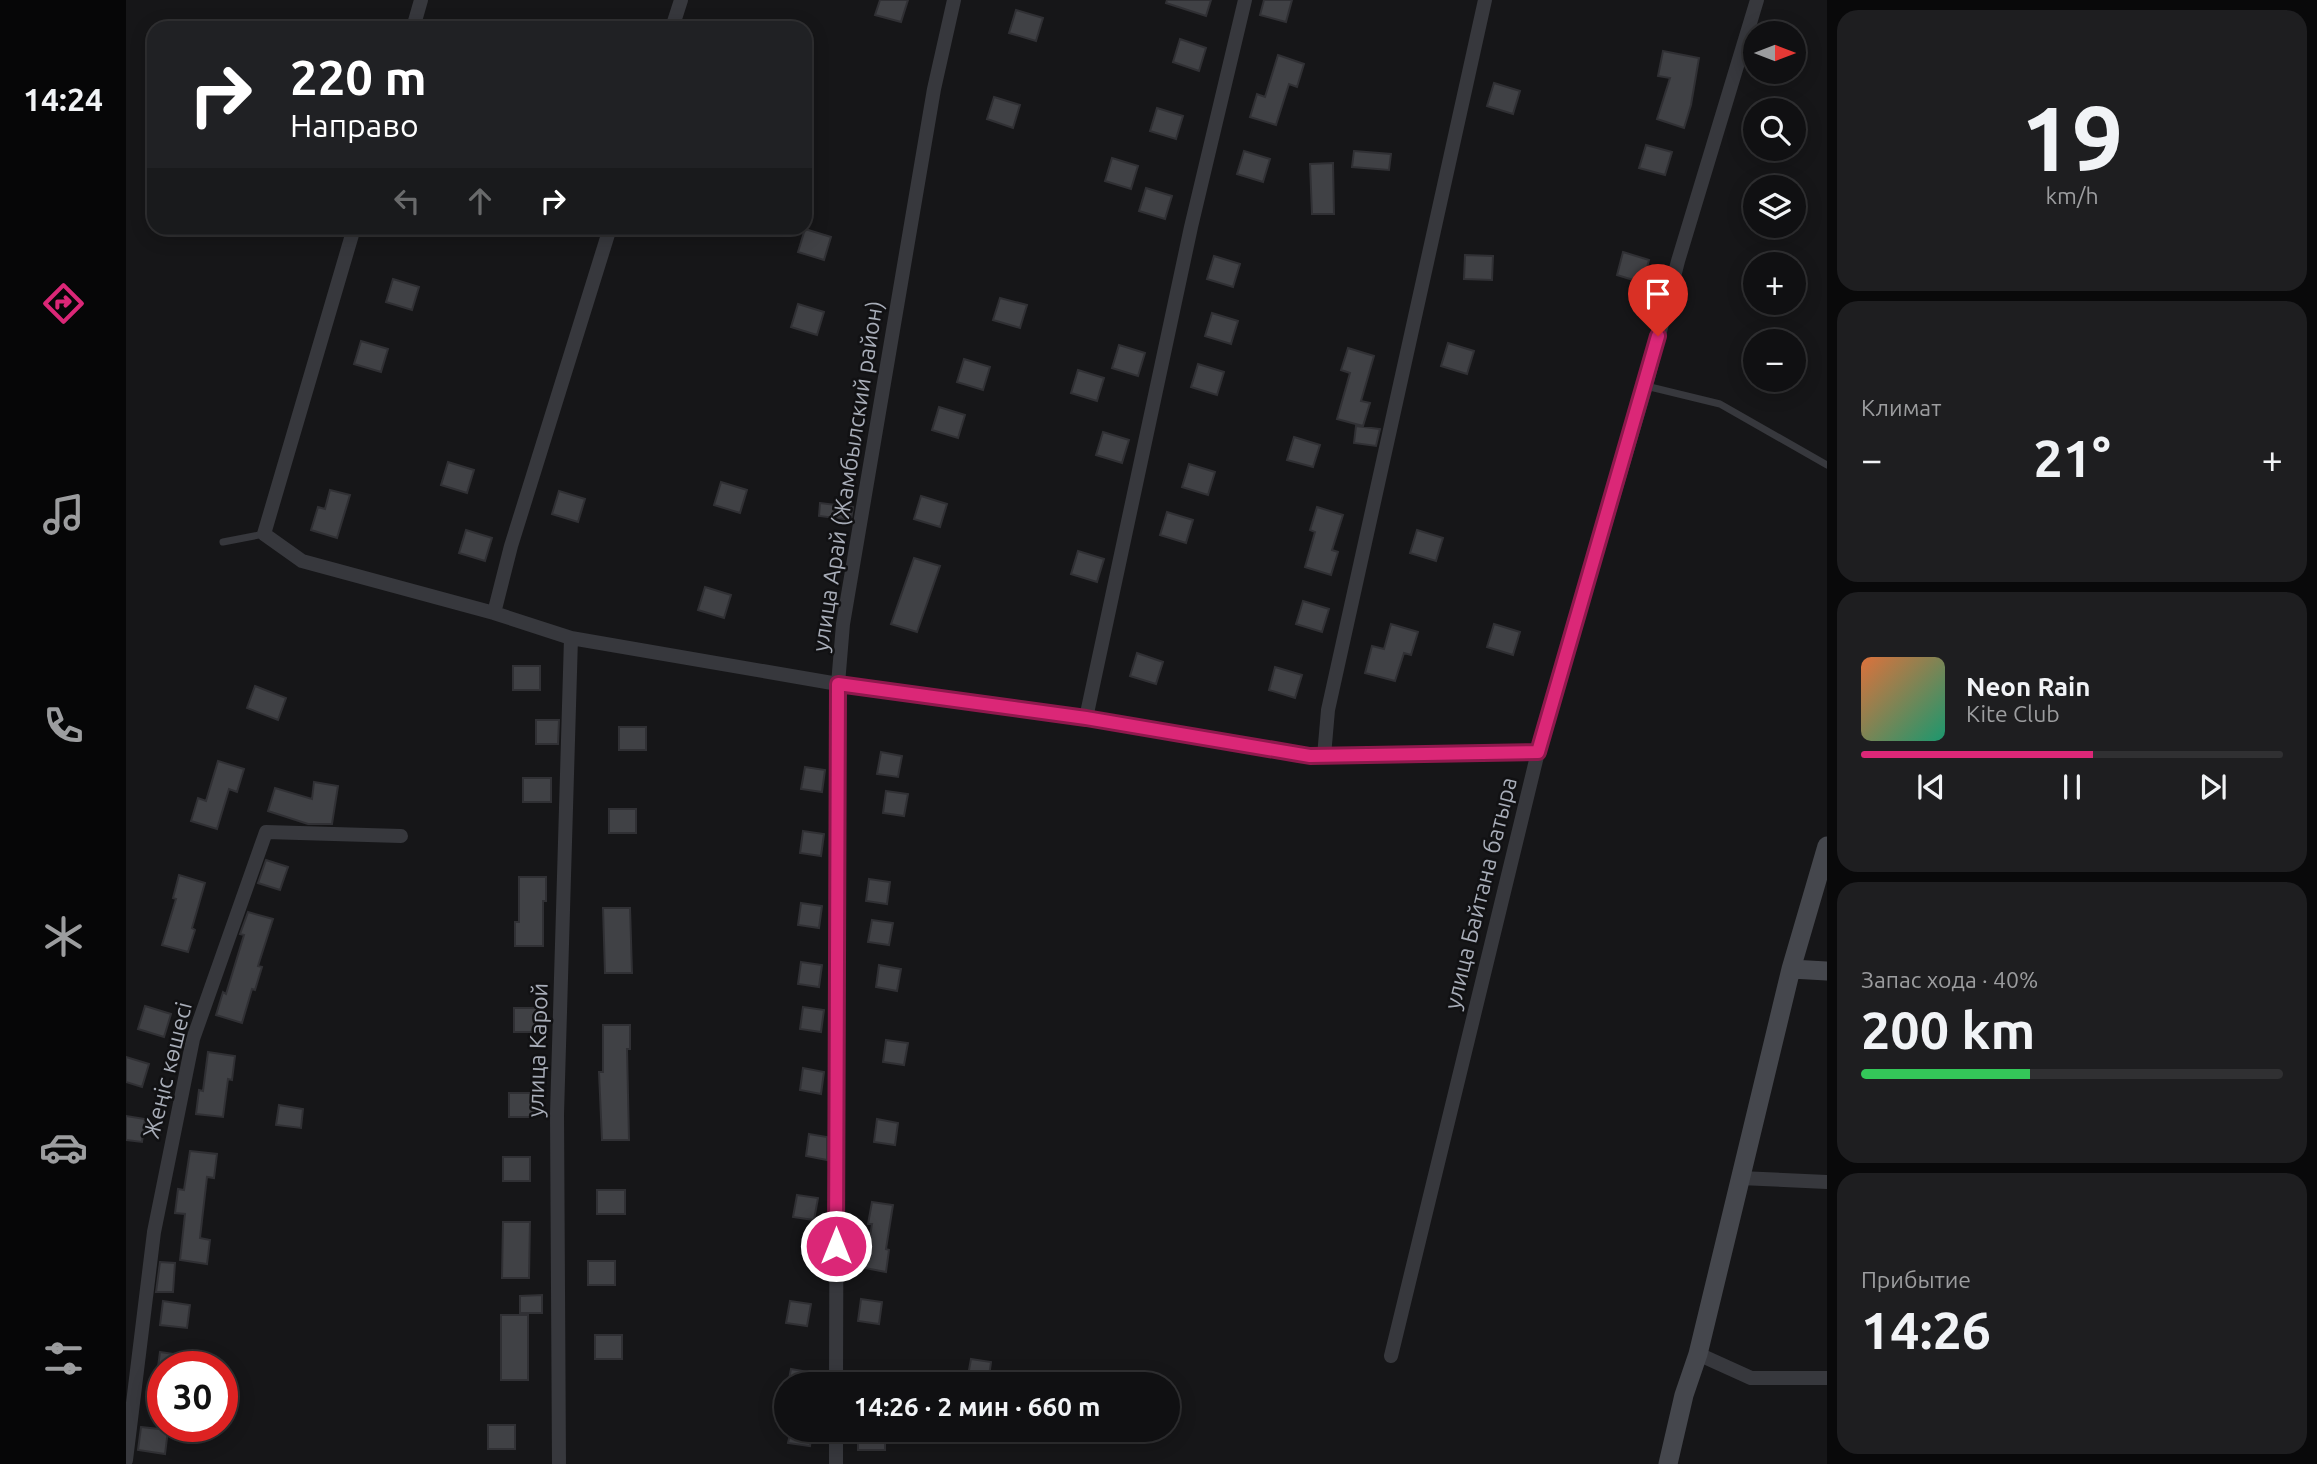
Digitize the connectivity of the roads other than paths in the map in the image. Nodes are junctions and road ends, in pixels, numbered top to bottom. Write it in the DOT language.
graph roads {
  1 [pos="421,0"];
  2 [pos="681,0"];
  3 [pos="954,0"];
  4 [pos="1245,0"];
  5 [pos="1485,0"];
  6 [pos="1757,0"];
  7 [pos="415,21"];
  8 [pos="674,21"];
  9 [pos="352,235"];
  10 [pos="608,235"];
  11 [pos="1646,386"];
  12 [pos="1827,465"];
  13 [pos="264,534"];
  14 [pos="223,542"];
  15 [pos="494,613"];
  16 [pos="570,638"];
  17 [pos="838,684"];
  18 [pos="1086,718"];
  19 [pos="1538,752"];
  20 [pos="1324,755"];
  21 [pos="401,835"];
  22 [pos="1827,846"];
  23 [pos="1791,969"];
  24 [pos="1827,971"];
  25 [pos="1740,1178"];
  26 [pos="1827,1182"];
  27 [pos="1698,1354"];
  28 [pos="1391,1356"];
  29 [pos="836,1372"];
  30 [pos="1827,1378"];
  31 [pos="836,1442"];
  32 [pos="126,1460"];
  33 [pos="559,1464"];
  34 [pos="836,1464"];
  35 [pos="1668,1464"];
  1 -- 7 [label="street"];
  2 -- 8 [label="street"];
  3 -- 17 [label="street, улица Арай (Жамбылский район)"];
  4 -- 18 [label="street"];
  5 -- 20 [label="street"];
  6 -- 11 [label="street, улица Байтана батыра"];
  9 -- 13 [label="street"];
  10 -- 15 [label="street"];
  11 -- 12 [label="lane"];
  11 -- 19 [label="street, улица Байтана батыра"];
  13 -- 14 [label="lane"];
  13 -- 15 [label="street"];
  15 -- 16 [label="street"];
  16 -- 17 [label="street"];
  16 -- 33 [label="street, улица Карой"];
  17 -- 18 [label="street"];
  17 -- 29 [label="street, улица Арай (Жамбылский район)"];
  18 -- 20 [label="street"];
  19 -- 20 [label="street"];
  19 -- 28 [label="street, улица Байтана батыра"];
  21 -- 32 [label="street, Жеңіс көшесі"];
  22 -- 23 [label="street"];
  23 -- 24 [label="street"];
  23 -- 25 [label="street"];
  25 -- 26 [label="street"];
  25 -- 27 [label="street"];
  27 -- 30 [label="street"];
  27 -- 35 [label="street"];
  31 -- 34 [label="street"];
}
